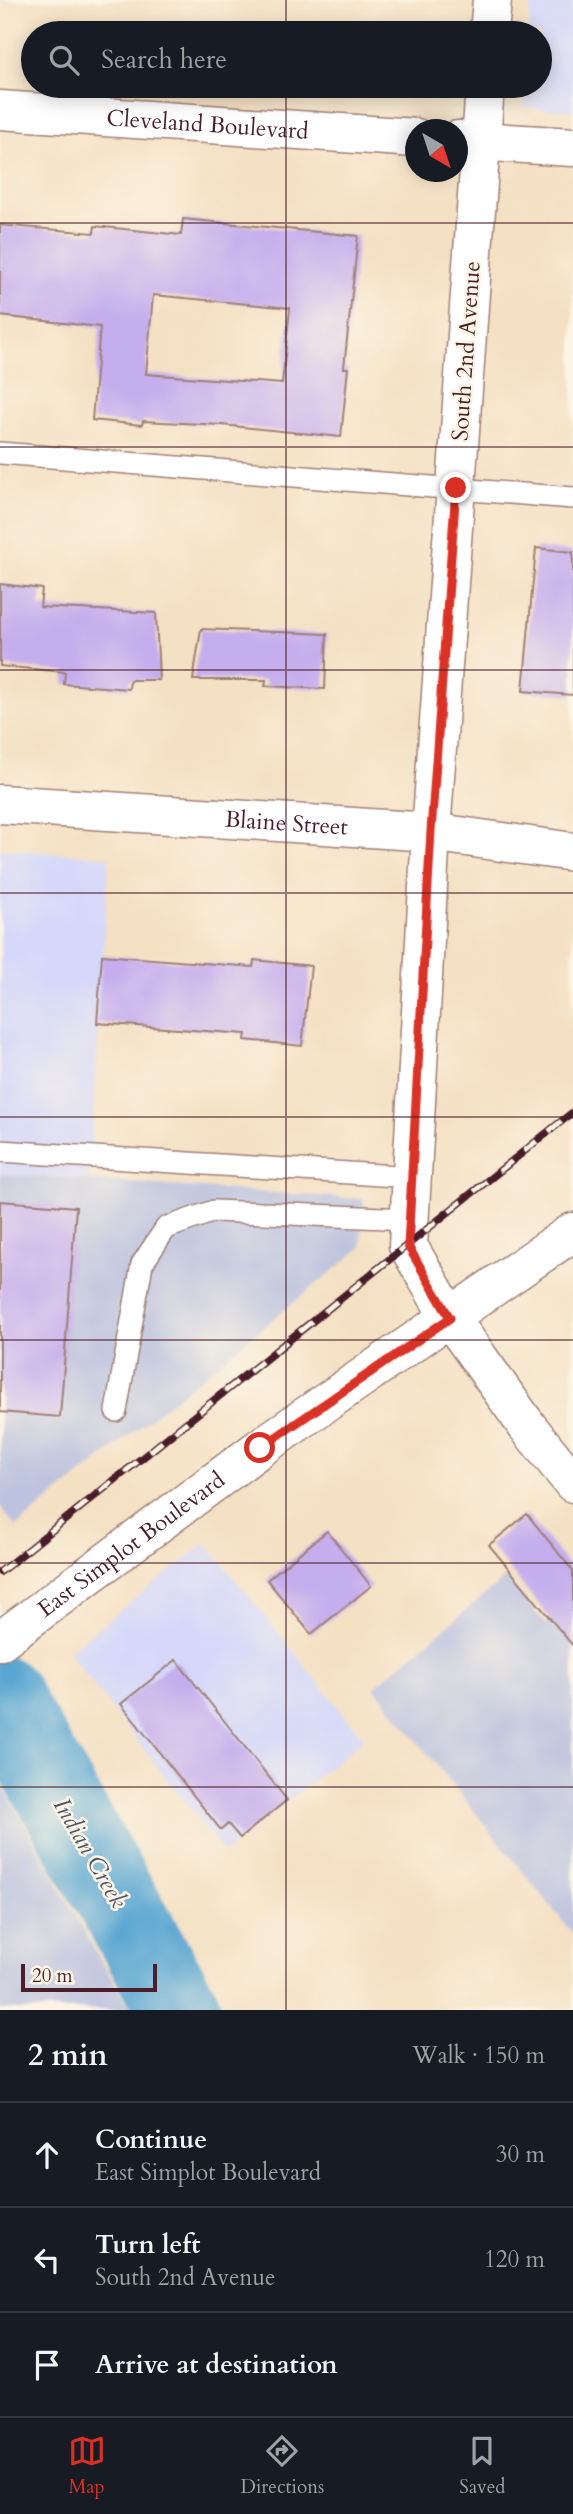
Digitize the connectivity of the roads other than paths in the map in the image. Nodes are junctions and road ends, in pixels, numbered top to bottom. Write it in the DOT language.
graph roads {
  1 [pos="492,0"];
  2 [pos="490,21"];
  3 [pos="482,98"];
  4 [pos="0,110"];
  5 [pos="405,137"];
  6 [pos="469,141"];
  7 [pos="573,147"];
  8 [pos="0,453"];
  9 [pos="456,488"];
  10 [pos="573,498"];
  11 [pos="0,804"];
  12 [pos="431,831"];
  13 [pos="573,852"];
  14 [pos="0,1151"];
  15 [pos="412,1177"];
  16 [pos="409,1219"];
  17 [pos="573,1232"];
  18 [pos="450,1318"];
  19 [pos="116,1411"];
  20 [pos="573,1483"];
  21 [pos="0,1641"];
  1 -- 2 [label="street"];
  3 -- 6 [label="street, South 2nd Avenue"];
  4 -- 5 [label="street, Cleveland Boulevard"];
  6 -- 7 [label="street"];
  6 -- 9 [label="street, South 2nd Avenue"];
  8 -- 9 [label="lane"];
  9 -- 10 [label="lane"];
  9 -- 12 [label="street, South 2nd Avenue"];
  11 -- 12 [label="street, Blaine Street"];
  12 -- 13 [label="street, Blaine Street"];
  12 -- 15 [label="street, South 2nd Avenue"];
  14 -- 15 [label="lane"];
  15 -- 16 [label="street, South 2nd Avenue"];
  16 -- 18 [label="street, South 2nd Avenue"];
  16 -- 19 [label="lane"];
  17 -- 18 [label="street, East Simplot Boulevard"];
  18 -- 20 [label="street, South 2nd Avenue"];
  18 -- 21 [label="street, East Simplot Boulevard"];
}
